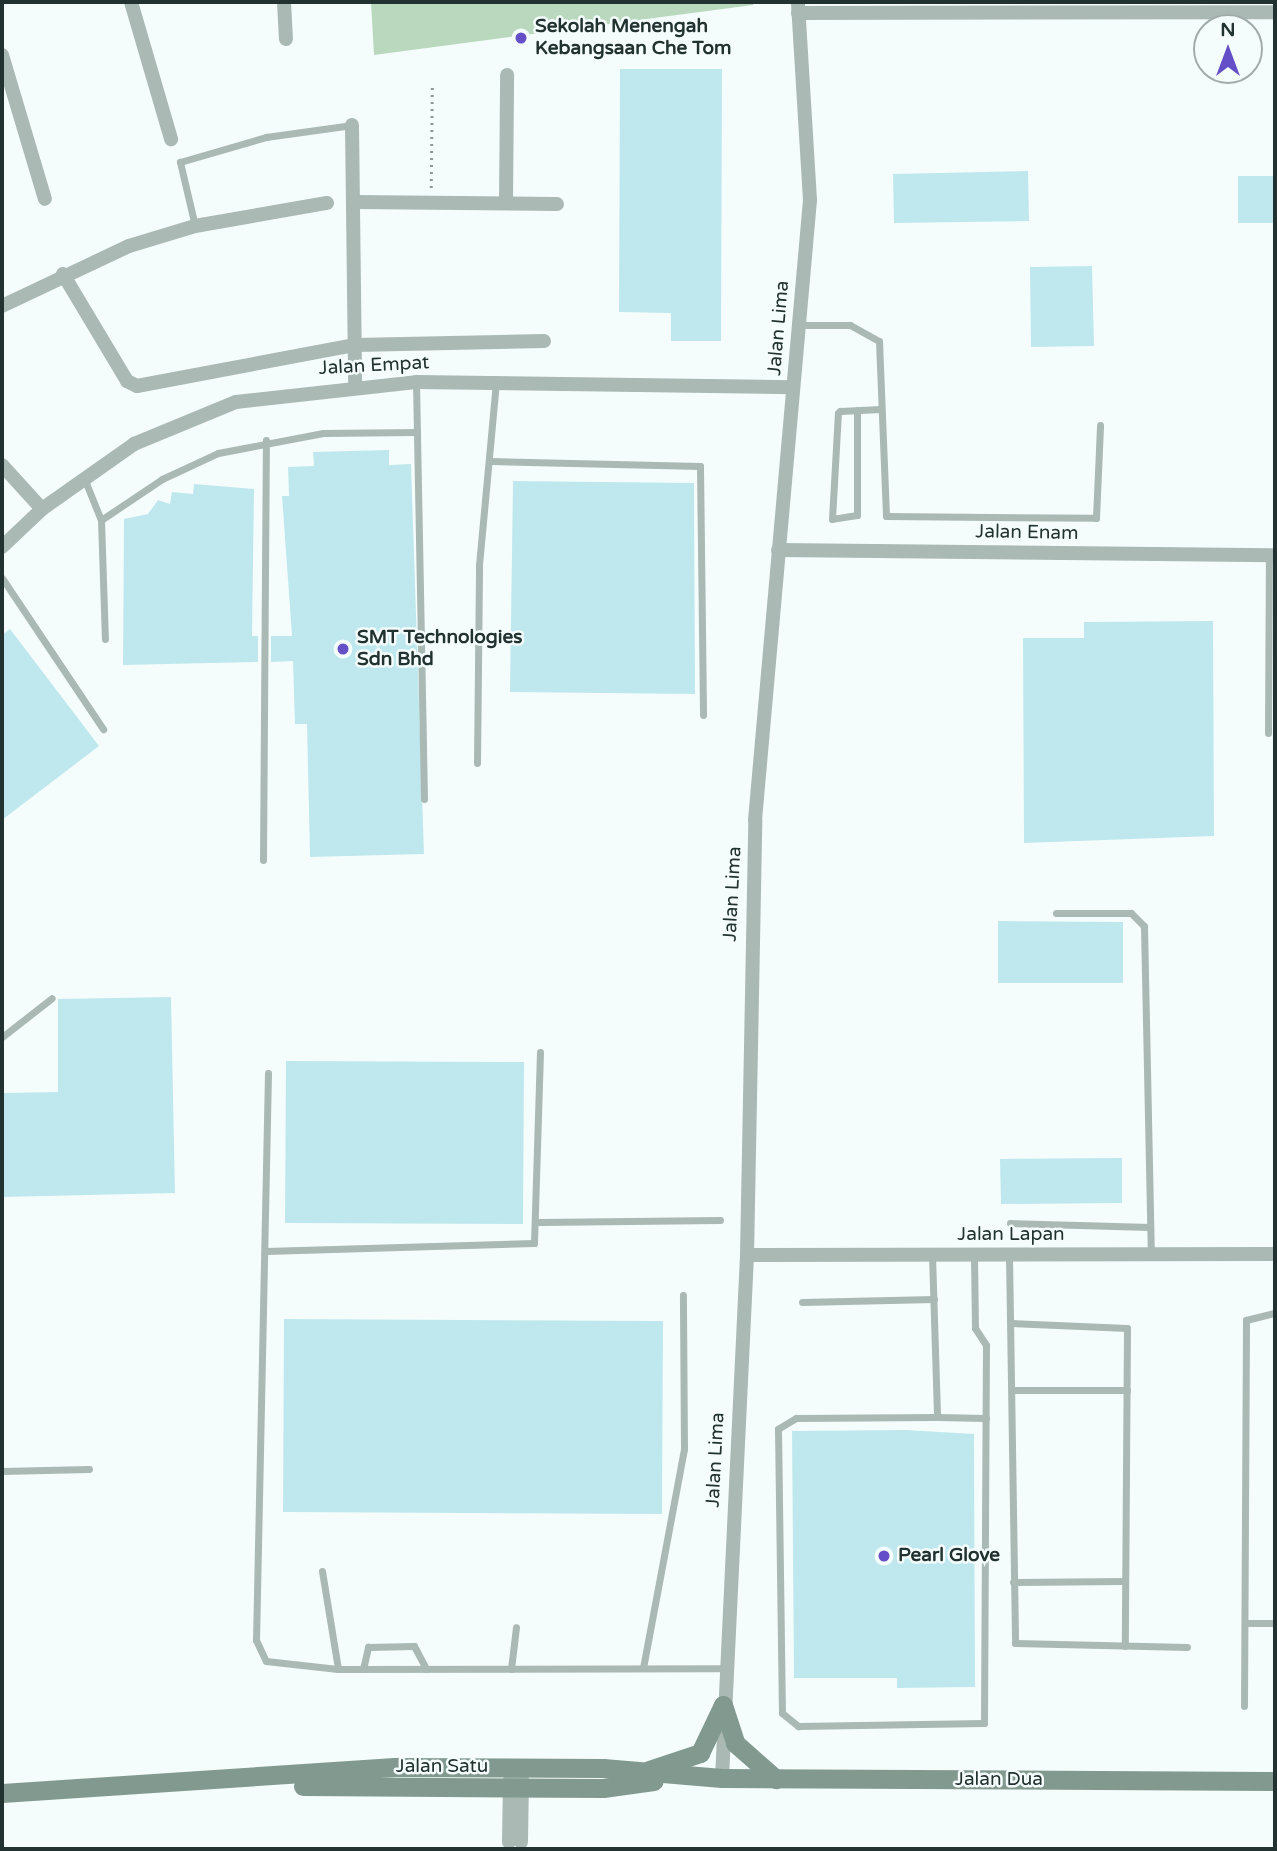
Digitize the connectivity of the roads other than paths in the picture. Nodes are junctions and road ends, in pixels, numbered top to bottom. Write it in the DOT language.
graph roads {
  1 [pos="131,2"];
  2 [pos="284,2"];
  3 [pos="798,7"];
  4 [pos="824,7"];
  5 [pos="890,7"];
  6 [pos="963,7"];
  7 [pos="1153,7"];
  8 [pos="1275,12"];
  9 [pos="286,39"];
  10 [pos="2,55"];
  11 [pos="507,75"];
  12 [pos="352,125"];
  13 [pos="171,139"];
  14 [pos="45,199"];
  15 [pos="355,202"];
  16 [pos="506,202"];
  17 [pos="327,203"];
  18 [pos="557,204"];
  19 [pos="195,226"];
  20 [pos="63,274"];
  21 [pos="2,306"];
  22 [pos="799,325"];
  23 [pos="544,341"];
  24 [pos="355,345"];
  25 [pos="416,382"];
  26 [pos="496,382"];
  27 [pos="355,386"];
  28 [pos="793,387"];
  29 [pos="881,409"];
  30 [pos="858,410"];
  31 [pos="1100,425"];
  32 [pos="417,432"];
  33 [pos="266,440"];
  34 [pos="491,461"];
  35 [pos="2,465"];
  36 [pos="84,477"];
  37 [pos="42,509"];
  38 [pos="101,520"];
  39 [pos="2,547"];
  40 [pos="778,550"];
  41 [pos="1272,555"];
  42 [pos="2,578"];
  43 [pos="1272,613"];
  44 [pos="105,639"];
  45 [pos="703,716"];
  46 [pos="103,729"];
  47 [pos="1268,733"];
  48 [pos="477,764"];
  49 [pos="424,799"];
  50 [pos="263,860"];
  51 [pos="1056,913"];
  52 [pos="52,998"];
  53 [pos="2,1037"];
  54 [pos="540,1052"];
  55 [pos="268,1073"];
  56 [pos="720,1220"];
  57 [pos="539,1222"];
  58 [pos="1010,1223"];
  59 [pos="1150,1227"];
  60 [pos="266,1251"];
  61 [pos="1151,1253"];
  62 [pos="932,1254"];
  63 [pos="974,1254"];
  64 [pos="1275,1254"];
  65 [pos="747,1255"];
  66 [pos="1009,1255"];
  67 [pos="683,1294"];
  68 [pos="934,1299"];
  69 [pos="802,1302"];
  70 [pos="1275,1314"];
  71 [pos="1012,1323"];
  72 [pos="1013,1390"];
  73 [pos="1127,1390"];
  74 [pos="937,1417"];
  75 [pos="986,1418"];
  76 [pos="89,1469"];
  77 [pos="2,1471"];
  78 [pos="322,1571"];
  79 [pos="1013,1581"];
  80 [pos="1125,1581"];
  81 [pos="1246,1623"];
  82 [pos="1275,1623"];
  83 [pos="516,1627"];
  84 [pos="1125,1646"];
  85 [pos="1187,1647"];
  86 [pos="643,1668"];
  87 [pos="723,1668"];
  88 [pos="338,1669"];
  89 [pos="363,1669"];
  90 [pos="426,1669"];
  91 [pos="511,1669"];
  92 [pos="723,1705"];
  93 [pos="1244,1706"];
  94 [pos="516,1767"];
  95 [pos="641,1772"];
  96 [pos="680,1777"];
  97 [pos="722,1779"];
  98 [pos="776,1779"];
  99 [pos="1275,1781"];
  100 [pos="205,1784"];
  101 [pos="516,1788"];
  102 [pos="2,1793"];
  103 [pos="515,1842"];
  1 -- 13 [label="street"];
  2 -- 9 [label="street"];
  3 -- 4 [label="street"];
  3 -- 22 [label="street, Jalan Lima"];
  4 -- 5 [label="street"];
  5 -- 6 [label="street"];
  6 -- 7 [label="street"];
  7 -- 8 [label="street"];
  10 -- 14 [label="street"];
  11 -- 16 [label="street"];
  12 -- 15 [label="street"];
  12 -- 19 [label="lane"];
  15 -- 16 [label="street"];
  15 -- 24 [label="street"];
  16 -- 18 [label="street"];
  17 -- 19 [label="street"];
  19 -- 20 [label="street"];
  20 -- 21 [label="street"];
  20 -- 24 [label="street"];
  22 -- 28 [label="street, Jalan Lima"];
  22 -- 29 [label="lane"];
  23 -- 24 [label="street"];
  24 -- 27 [label="street"];
  25 -- 26 [label="street, Jalan Empat"];
  25 -- 27 [label="street, Jalan Empat"];
  25 -- 32 [label="lane"];
  26 -- 28 [label="street, Jalan Empat"];
  26 -- 34 [label="lane"];
  27 -- 36 [label="street, Jalan Empat"];
  28 -- 40 [label="street, Jalan Lima"];
  29 -- 30 [label="lane"];
  29 -- 31 [label="lane"];
  30 -- 30 [label="lane"];
  32 -- 33 [label="lane"];
  32 -- 49 [label="lane"];
  33 -- 38 [label="lane"];
  33 -- 50 [label="lane"];
  34 -- 45 [label="lane"];
  34 -- 48 [label="lane"];
  35 -- 37 [label="street"];
  36 -- 37 [label="street, Jalan Empat"];
  36 -- 38 [label="lane"];
  37 -- 39 [label="street, Jalan Empat"];
  38 -- 44 [label="lane"];
  40 -- 41 [label="street, Jalan Enam"];
  40 -- 65 [label="street, Jalan Lima"];
  41 -- 43 [label="lane"];
  42 -- 46 [label="lane"];
  43 -- 47 [label="lane"];
  51 -- 59 [label="lane"];
  52 -- 53 [label="lane"];
  54 -- 57 [label="lane"];
  55 -- 60 [label="lane"];
  56 -- 57 [label="lane"];
  57 -- 60 [label="lane"];
  58 -- 59 [label="lane"];
  59 -- 61 [label="lane"];
  60 -- 88 [label="lane"];
  61 -- 64 [label="street, Jalan Lapan"];
  61 -- 66 [label="street, Jalan Lapan"];
  62 -- 63 [label="street, Jalan Lapan"];
  62 -- 65 [label="street, Jalan Lapan"];
  62 -- 68 [label="lane"];
  63 -- 66 [label="street, Jalan Lapan"];
  63 -- 75 [label="lane"];
  65 -- 87 [label="street, Jalan Lima"];
  66 -- 71 [label="lane"];
  67 -- 86 [label="lane"];
  68 -- 69 [label="lane"];
  68 -- 74 [label="lane"];
  70 -- 81 [label="lane"];
  71 -- 72 [label="lane"];
  71 -- 73 [label="lane"];
  72 -- 73 [label="lane"];
  72 -- 79 [label="lane"];
  73 -- 80 [label="lane"];
  74 -- 75 [label="lane"];
  74 -- 75 [label="lane"];
  76 -- 77 [label="lane"];
  78 -- 88 [label="lane"];
  79 -- 80 [label="lane"];
  79 -- 84 [label="lane"];
  80 -- 84 [label="lane"];
  81 -- 82 [label="lane"];
  81 -- 93 [label="lane"];
  83 -- 91 [label="lane"];
  84 -- 85 [label="lane"];
  86 -- 87 [label="lane"];
  86 -- 91 [label="lane"];
  87 -- 92 [label="street, Jalan Lima"];
  88 -- 89 [label="lane"];
  89 -- 90 [label="lane"];
  89 -- 90 [label="lane"];
  90 -- 91 [label="lane"];
  92 -- 95 [label="main road"];
  92 -- 97 [label="street, Jalan Lima"];
  92 -- 98 [label="main road"];
  94 -- 95 [label="main road, Jalan Satu"];
  94 -- 100 [label="main road, Jalan Satu"];
  94 -- 101 [label="street"];
  95 -- 96 [label="main road, Jalan Satu"];
  96 -- 97 [label="main road, Jalan Satu"];
  96 -- 101 [label="main road, Jalan Satu"];
  97 -- 98 [label="main road, Jalan Dua"];
  98 -- 99 [label="main road, Jalan Dua"];
  100 -- 101 [label="main road, Jalan Satu"];
  100 -- 102 [label="main road, Jalan Satu"];
  101 -- 103 [label="street"];
}
